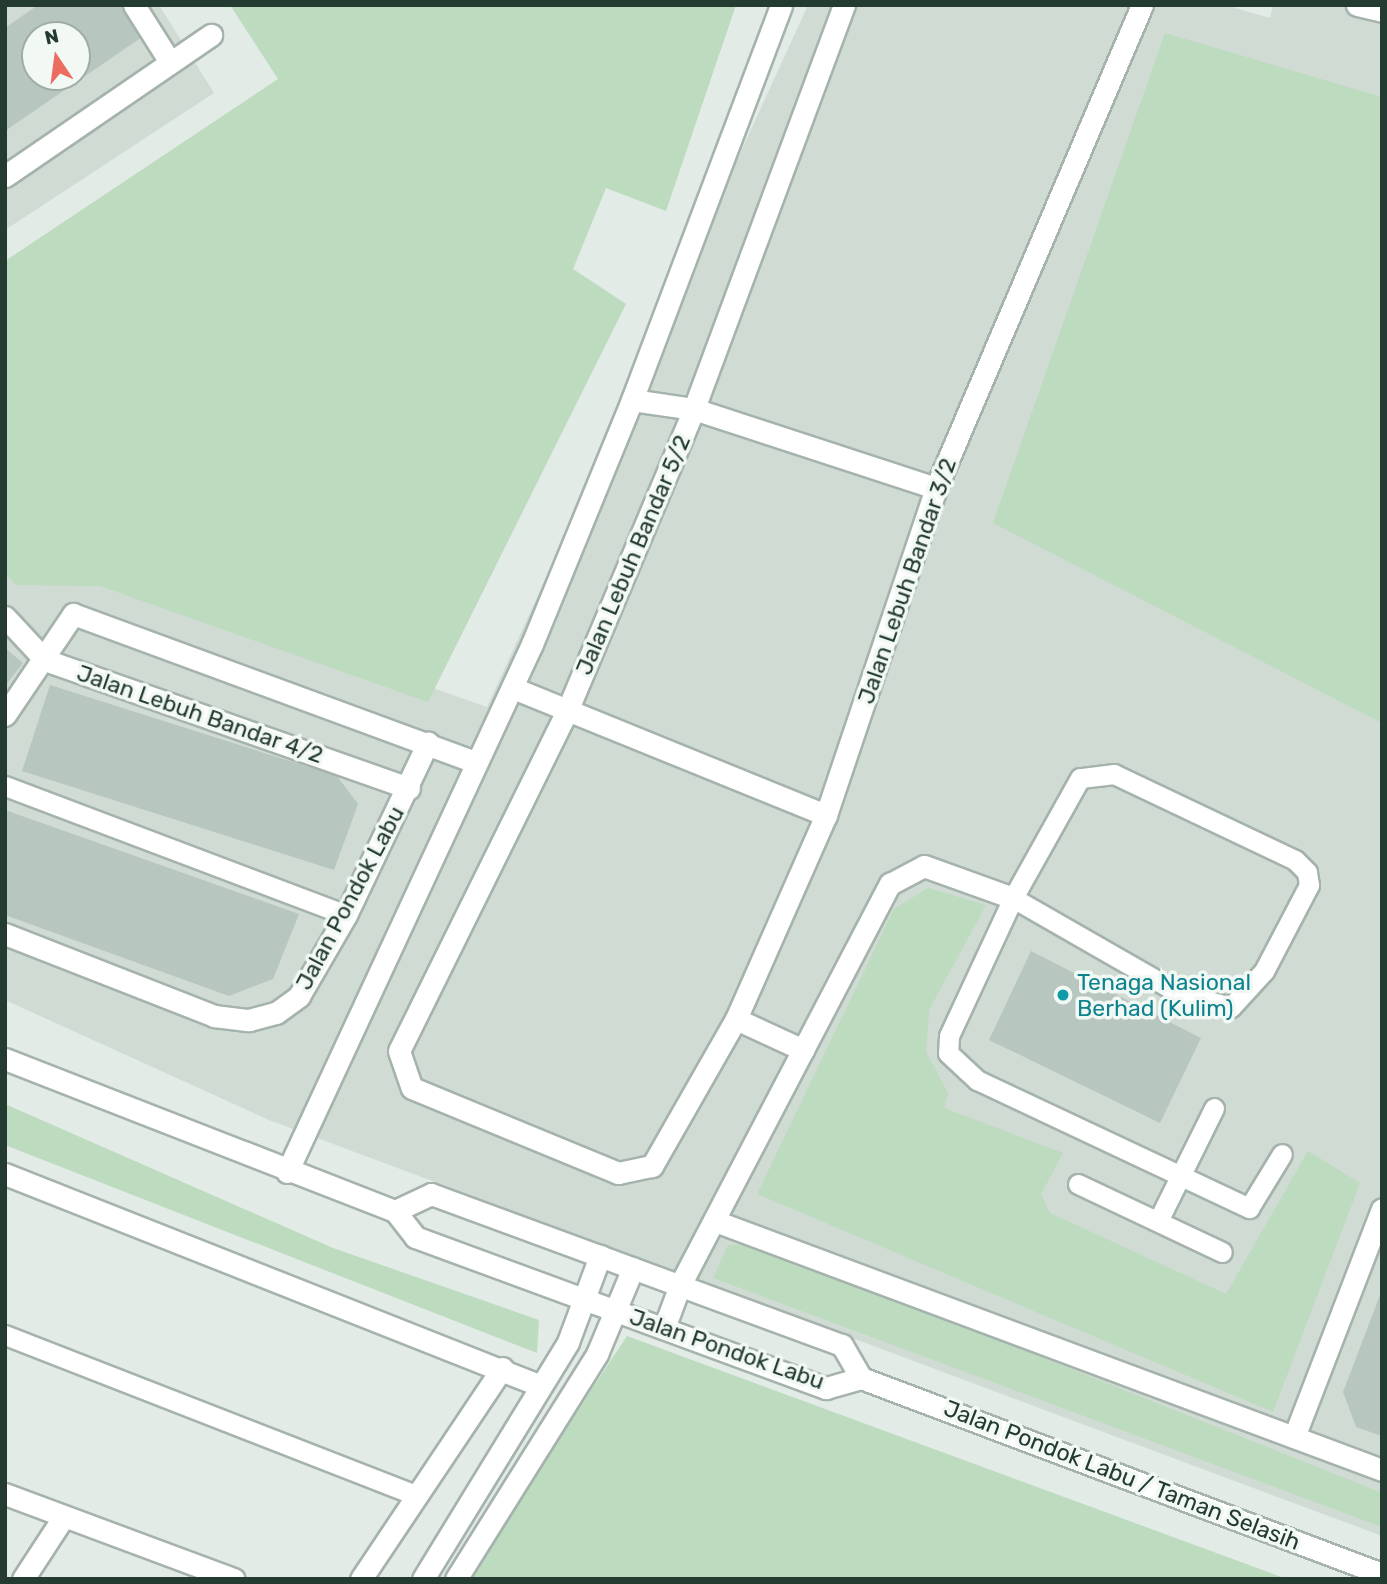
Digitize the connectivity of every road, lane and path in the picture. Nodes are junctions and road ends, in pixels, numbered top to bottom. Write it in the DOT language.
graph roads {
  1 [pos="134,5"];
  2 [pos="781,5"];
  3 [pos="844,5"];
  4 [pos="1142,5"];
  5 [pos="1357,5"];
  6 [pos="1382,11"];
  7 [pos="211,35"];
  8 [pos="170,62"];
  9 [pos="5,176"];
  10 [pos="632,400"];
  11 [pos="694,409"];
  12 [pos="936,488"];
  13 [pos="5,617"];
  14 [pos="45,660"];
  15 [pos="513,688"];
  16 [pos="567,711"];
  17 [pos="5,715"];
  18 [pos="428,742"];
  19 [pos="475,762"];
  20 [pos="5,786"];
  21 [pos="409,788"];
  22 [pos="826,815"];
  23 [pos="1013,898"];
  24 [pos="346,915"];
  25 [pos="5,934"];
  26 [pos="736,1020"];
  27 [pos="803,1050"];
  28 [pos="5,1059"];
  29 [pos="1214,1108"];
  30 [pos="662,1150"];
  31 [pos="1282,1154"];
  32 [pos="287,1172"];
  33 [pos="5,1174"];
  34 [pos="1180,1177"];
  35 [pos="1078,1184"];
  36 [pos="1382,1209"];
  37 [pos="394,1211"];
  38 [pos="715,1221"];
  39 [pos="1158,1222"];
  40 [pos="1222,1252"];
  41 [pos="600,1256"];
  42 [pos="633,1268"];
  43 [pos="680,1285"];
  44 [pos="584,1299"];
  45 [pos="617,1311"];
  46 [pos="664,1328"];
  47 [pos="5,1335"];
  48 [pos="502,1368"];
  49 [pos="861,1378"];
  50 [pos="541,1386"];
  51 [pos="1294,1437"];
  52 [pos="1382,1470"];
  53 [pos="5,1494"];
  54 [pos="416,1495"];
  55 [pos="64,1516"];
  56 [pos="1382,1574"];
  57 [pos="23,1579"];
  58 [pos="234,1579"];
  59 [pos="361,1579"];
  60 [pos="423,1579"];
  61 [pos="456,1579"];
  1 -- 8 [label="street"];
  2 -- 10 [label="street"];
  3 -- 11 [label="street, Jalan Lebuh Bandar 5/2"];
  4 -- 12 [label="street, Jalan Lebuh Bandar 3/2"];
  5 -- 6 [label="street"];
  7 -- 8 [label="street"];
  8 -- 9 [label="street"];
  10 -- 11 [label="street"];
  10 -- 15 [label="street"];
  11 -- 12 [label="street"];
  11 -- 16 [label="street, Jalan Lebuh Bandar 5/2"];
  12 -- 22 [label="street, Jalan Lebuh Bandar 3/2"];
  13 -- 14 [label="street, Jalan Lebuh Bandar 4/2"];
  14 -- 17 [label="street"];
  14 -- 18 [label="street"];
  14 -- 21 [label="street, Jalan Lebuh Bandar 4/2"];
  15 -- 16 [label="street"];
  15 -- 19 [label="street"];
  16 -- 22 [label="street"];
  16 -- 30 [label="street, Jalan Lebuh Bandar 5/2"];
  18 -- 19 [label="street"];
  18 -- 21 [label="street, Jalan Pondok Labu"];
  19 -- 32 [label="street"];
  20 -- 24 [label="lane"];
  21 -- 24 [label="street, Jalan Pondok Labu"];
  22 -- 26 [label="street, Jalan Lebuh Bandar 3/2"];
  23 -- 23 [label="lane"];
  23 -- 27 [label="street"];
  23 -- 34 [label="lane"];
  24 -- 25 [label="street, Jalan Pondok Labu"];
  26 -- 27 [label="street"];
  26 -- 30 [label="street, Jalan Lebuh Bandar 3/2"];
  27 -- 38 [label="street"];
  28 -- 32 [label="street, Jalan Pondok Labu"];
  29 -- 34 [label="lane"];
  31 -- 34 [label="lane"];
  32 -- 37 [label="street, Jalan Pondok Labu"];
  33 -- 48 [label="street"];
  34 -- 39 [label="lane"];
  35 -- 39 [label="lane"];
  36 -- 51 [label="street"];
  37 -- 41 [label="street, Jalan Pondok Labu"];
  37 -- 44 [label="street, Jalan Pondok Labu"];
  38 -- 43 [label="street"];
  38 -- 51 [label="street"];
  39 -- 40 [label="lane"];
  41 -- 42 [label="street, Jalan Pondok Labu"];
  41 -- 44 [label="street"];
  42 -- 43 [label="street, Jalan Pondok Labu"];
  42 -- 45 [label="street"];
  43 -- 46 [label="street"];
  43 -- 49 [label="street, Jalan Pondok Labu"];
  44 -- 45 [label="street, Jalan Pondok Labu"];
  44 -- 50 [label="street"];
  45 -- 46 [label="street, Jalan Pondok Labu"];
  45 -- 61 [label="street"];
  46 -- 49 [label="street, Jalan Pondok Labu"];
  47 -- 54 [label="lane"];
  48 -- 50 [label="street"];
  48 -- 54 [label="street"];
  49 -- 56 [label="street, Jalan Pondok Labu / Taman Selasih"];
  50 -- 60 [label="street"];
  51 -- 52 [label="street"];
  53 -- 55 [label="street"];
  54 -- 59 [label="street"];
  55 -- 57 [label="street"];
  55 -- 58 [label="street"];
}
